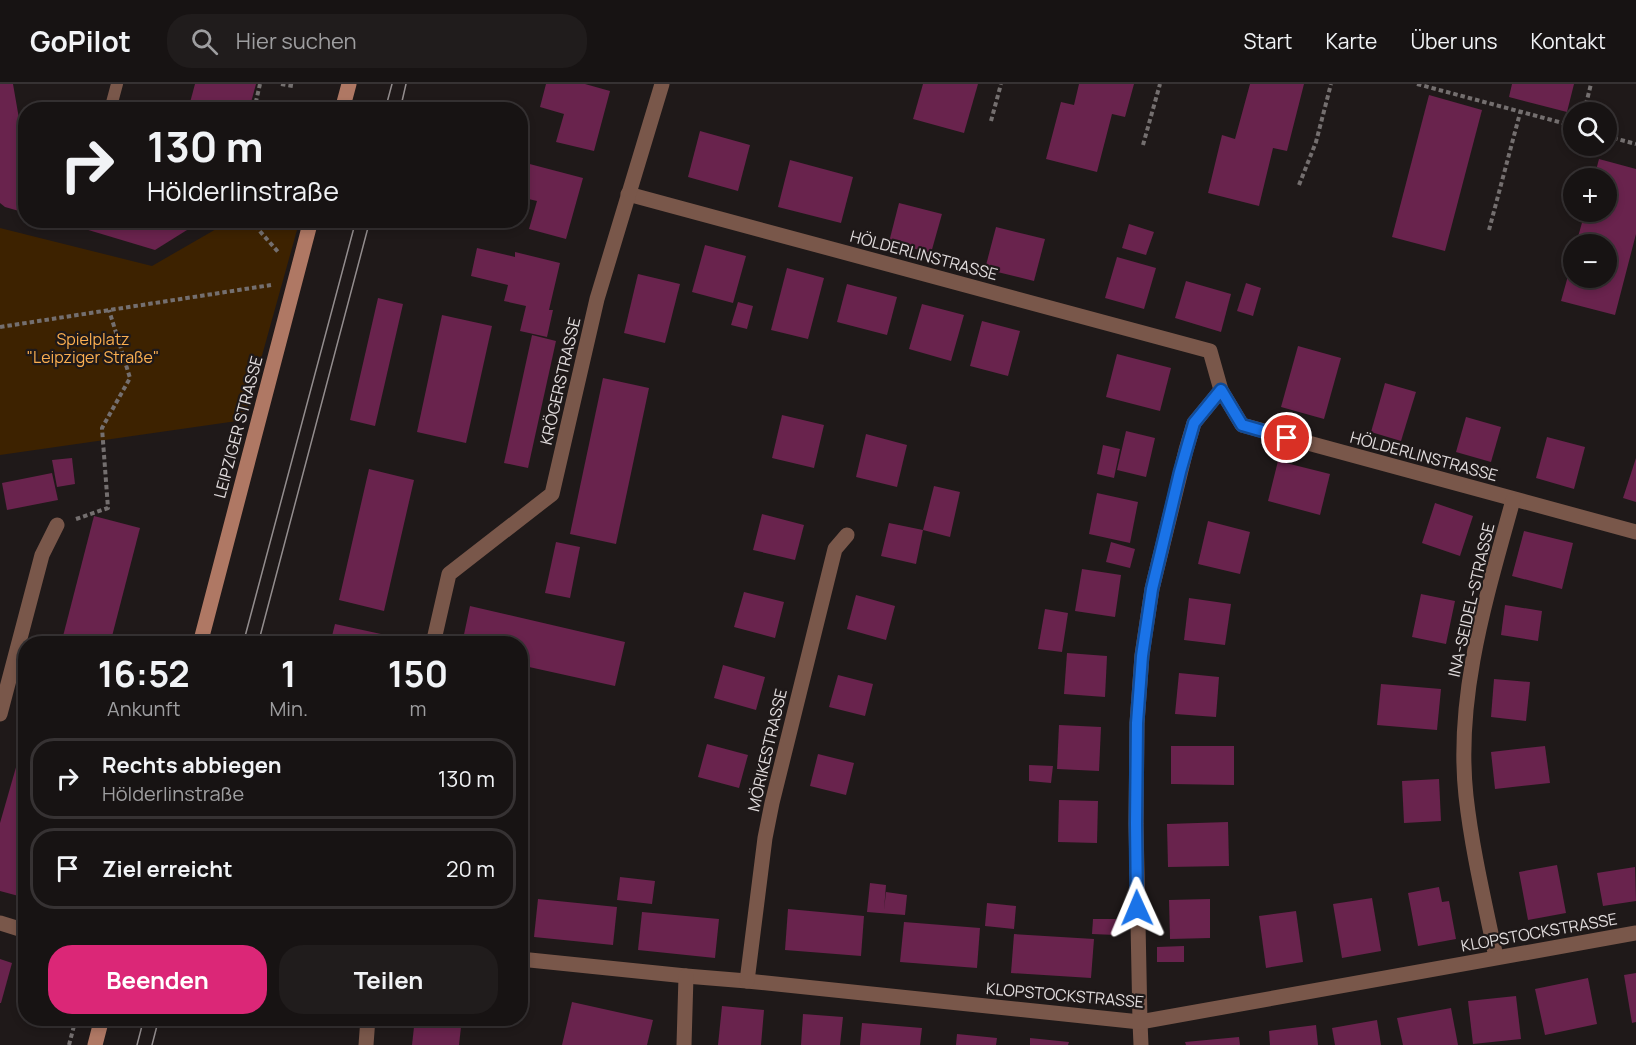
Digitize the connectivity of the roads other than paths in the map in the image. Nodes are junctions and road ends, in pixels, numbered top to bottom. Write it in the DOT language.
graph roads {
  1 [pos="117,84"];
  2 [pos="349,84"];
  3 [pos="662,84"];
  4 [pos="112,102"];
  5 [pos="344,102"];
  6 [pos="628,194"];
  7 [pos="309,228"];
  8 [pos="1221,390"];
  9 [pos="1513,500"];
  10 [pos="57,525"];
  11 [pos="1636,532"];
  12 [pos="847,535"];
  13 [pos="21,636"];
  14 [pos="202,636"];
  15 [pos="436,636"];
  16 [pos="18,646"];
  17 [pos="0,714"];
  18 [pos="0,923"];
  19 [pos="18,929"];
  20 [pos="1636,933"];
  21 [pos="1496,957"];
  22 [pos="528,960"];
  23 [pos="686,976"];
  24 [pos="747,981"];
  25 [pos="1140,1023"];
  26 [pos="100,1026"];
  27 [pos="367,1026"];
  28 [pos="95,1045"];
  29 [pos="366,1045"];
  30 [pos="684,1045"];
  31 [pos="1142,1045"];
  1 -- 4 [label="lane"];
  2 -- 5 [label="street"];
  3 -- 6 [label="street, KRÖGERSTRASSE"];
  6 -- 8 [label="street, HÖLDERLINSTRASSE"];
  6 -- 15 [label="street, KRÖGERSTRASSE"];
  7 -- 14 [label="street, LEIPZIGER STRASSE"];
  8 -- 9 [label="street, HÖLDERLINSTRASSE"];
  8 -- 25 [label="street"];
  9 -- 11 [label="street, HÖLDERLINSTRASSE"];
  9 -- 21 [label="street, INA-SEIDEL-STRASSE"];
  10 -- 13 [label="street"];
  12 -- 24 [label="street, MÖRIKESTRASSE"];
  16 -- 17 [label="street"];
  18 -- 19 [label="street"];
  20 -- 21 [label="street, KLOPSTOCKSTRASSE"];
  21 -- 25 [label="street, KLOPSTOCKSTRASSE"];
  22 -- 23 [label="street, KLOPSTOCKSTRASSE"];
  23 -- 24 [label="street, KLOPSTOCKSTRASSE"];
  23 -- 30 [label="street"];
  24 -- 25 [label="street, KLOPSTOCKSTRASSE"];
  25 -- 31 [label="street"];
  26 -- 28 [label="street"];
  27 -- 29 [label="street"];
}
